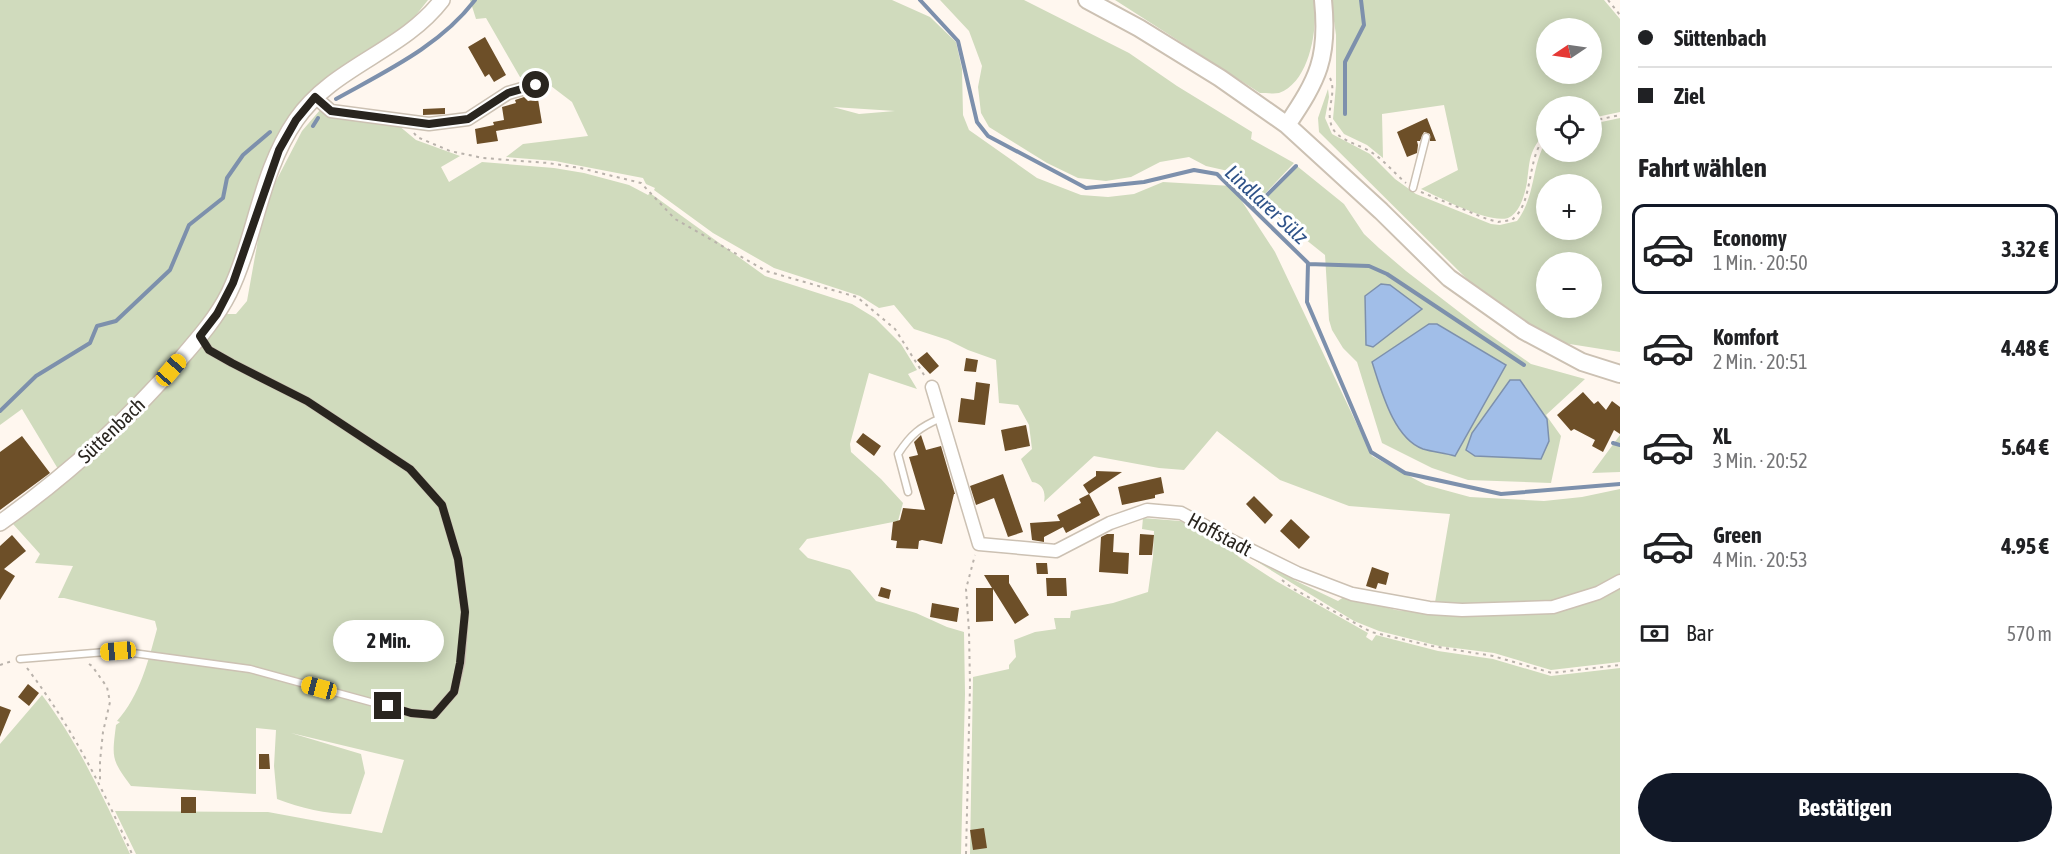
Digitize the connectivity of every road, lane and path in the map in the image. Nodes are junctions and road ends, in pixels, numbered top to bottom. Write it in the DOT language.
graph roads {
  1 [pos="1088,0"];
  2 [pos="1323,0"];
  3 [pos="1608,0"];
  4 [pos="438,1"];
  5 [pos="1620,15"];
  6 [pos="536,85"];
  7 [pos="315,97"];
  8 [pos="1620,115"];
  9 [pos="1602,119"];
  10 [pos="406,121"];
  11 [pos="1287,125"];
  12 [pos="1426,137"];
  13 [pos="1413,188"];
  14 [pos="200,336"];
  15 [pos="1620,374"];
  16 [pos="932,387"];
  17 [pos="941,418"];
  18 [pos="908,492"];
  19 [pos="0,523"];
  20 [pos="980,544"];
  21 [pos="1276,576"];
  22 [pos="1620,581"];
  23 [pos="73,655"];
  24 [pos="20,659"];
  25 [pos="1620,665"];
  26 [pos="100,784"];
  27 [pos="132,854"];
  28 [pos="966,854"];
  1 -- 11 [label="main road"];
  2 -- 11 [label="main road"];
  3 -- 5 [label="path"];
  4 -- 7 [label="street, Süttenbach"];
  6 -- 10 [label="street"];
  7 -- 10 [label="street"];
  7 -- 14 [label="street, Süttenbach"];
  8 -- 9 [label="path"];
  10 -- 16 [label="path"];
  11 -- 15 [label="main road"];
  12 -- 13 [label="lane"];
  14 -- 19 [label="street, Süttenbach"];
  14 -- 23 [label="lane"];
  16 -- 17 [label="street"];
  17 -- 18 [label="lane"];
  17 -- 20 [label="street"];
  20 -- 22 [label="street, Hoffstadt"];
  20 -- 28 [label="path"];
  21 -- 25 [label="path"];
  23 -- 24 [label="lane"];
  23 -- 26 [label="path"];
  24 -- 26 [label="path"];
  26 -- 27 [label="path"];
}
